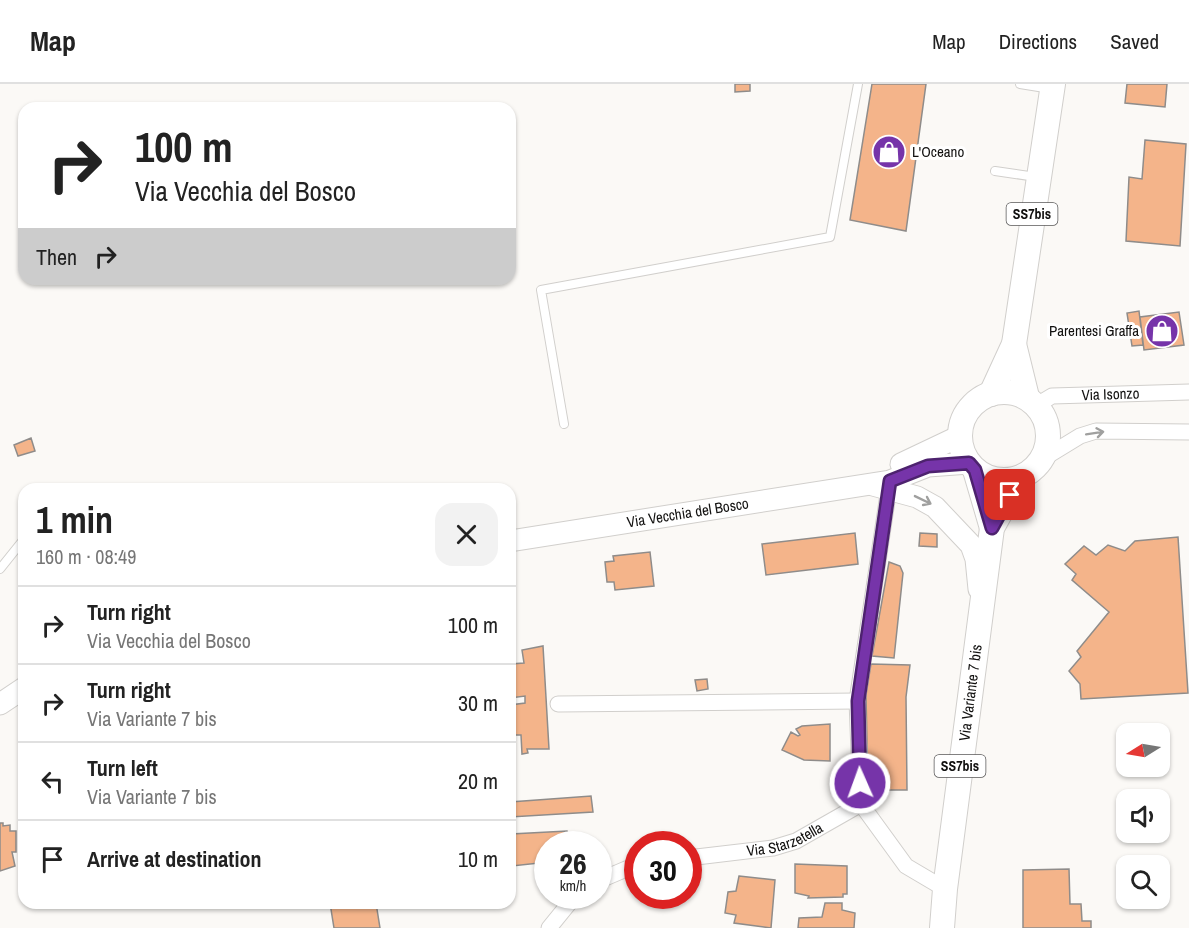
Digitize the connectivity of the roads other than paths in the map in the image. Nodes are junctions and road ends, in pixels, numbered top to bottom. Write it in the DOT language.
graph roads {
  1 [pos="858,84"];
  2 [pos="1020,84"];
  3 [pos="1053,87"];
  4 [pos="995,171"];
  5 [pos="1037,177"];
  6 [pos="1014,344"];
  7 [pos="1189,392"];
  8 [pos="991,394"];
  9 [pos="1032,401"];
  10 [pos="564,424"];
  11 [pos="1189,432"];
  12 [pos="960,436"];
  13 [pos="1044,458"];
  14 [pos="972,467"];
  15 [pos="1019,479"];
  16 [pos="867,484"];
  17 [pos="889,485"];
  18 [pos="992,528"];
  19 [pos="516,540"];
  20 [pos="18,546"];
  21 [pos="0,569"];
  22 [pos="980,604"];
  23 [pos="18,692"];
  24 [pos="858,701"];
  25 [pos="0,704"];
  26 [pos="558,704"];
  27 [pos="861,804"];
  28 [pos="702,856"];
  29 [pos="945,889"];
  30 [pos="564,909"];
  31 [pos="549,928"];
  32 [pos="942,928"];
  1 -- 10 [label="lane"];
  2 -- 3 [label="lane"];
  3 -- 5 [label="main road, SS7bis"];
  4 -- 5 [label="lane"];
  5 -- 6 [label="main road, SS7bis"];
  6 -- 8 [label="main road, SS7bis"];
  6 -- 9 [label="main road, SS7bis"];
  7 -- 9 [label="street, Via Isonzo"];
  8 -- 9 [label="main road"];
  8 -- 12 [label="main road, SS7bis"];
  9 -- 13 [label="main road, SS7bis"];
  13 -- 11 [label="street, one-way"];
  12 -- 14 [label="main road, SS7bis"];
  12 -- 16 [label="main road, Via Vecchia del Bosco"];
  13 -- 15 [label="main road, SS7bis"];
  14 -- 15 [label="main road"];
  14 -- 17 [label="main road"];
  14 -- 18 [label="main road, Via Variante 7 bis / SS7bis"];
  15 -- 18 [label="main road, Via Variante 7 bis / SS7bis"];
  16 -- 17 [label="main road"];
  16 -- 19 [label="main road, Via Vecchia del Bosco"];
  17 -- 22 [label="main road, one-way"];
  17 -- 24 [label="street"];
  18 -- 22 [label="main road, Via Variante 7 bis / SS7bis"];
  20 -- 21 [label="lane"];
  22 -- 29 [label="main road, Via Variante 7 bis / SS7bis"];
  23 -- 25 [label="main road"];
  24 -- 26 [label="street"];
  24 -- 27 [label="street"];
  27 -- 28 [label="street, Via Starzetella"];
  27 -- 29 [label="street"];
  29 -- 32 [label="main road, Via Variante 7 bis / SS7bis"];
  30 -- 31 [label="street"];
}
